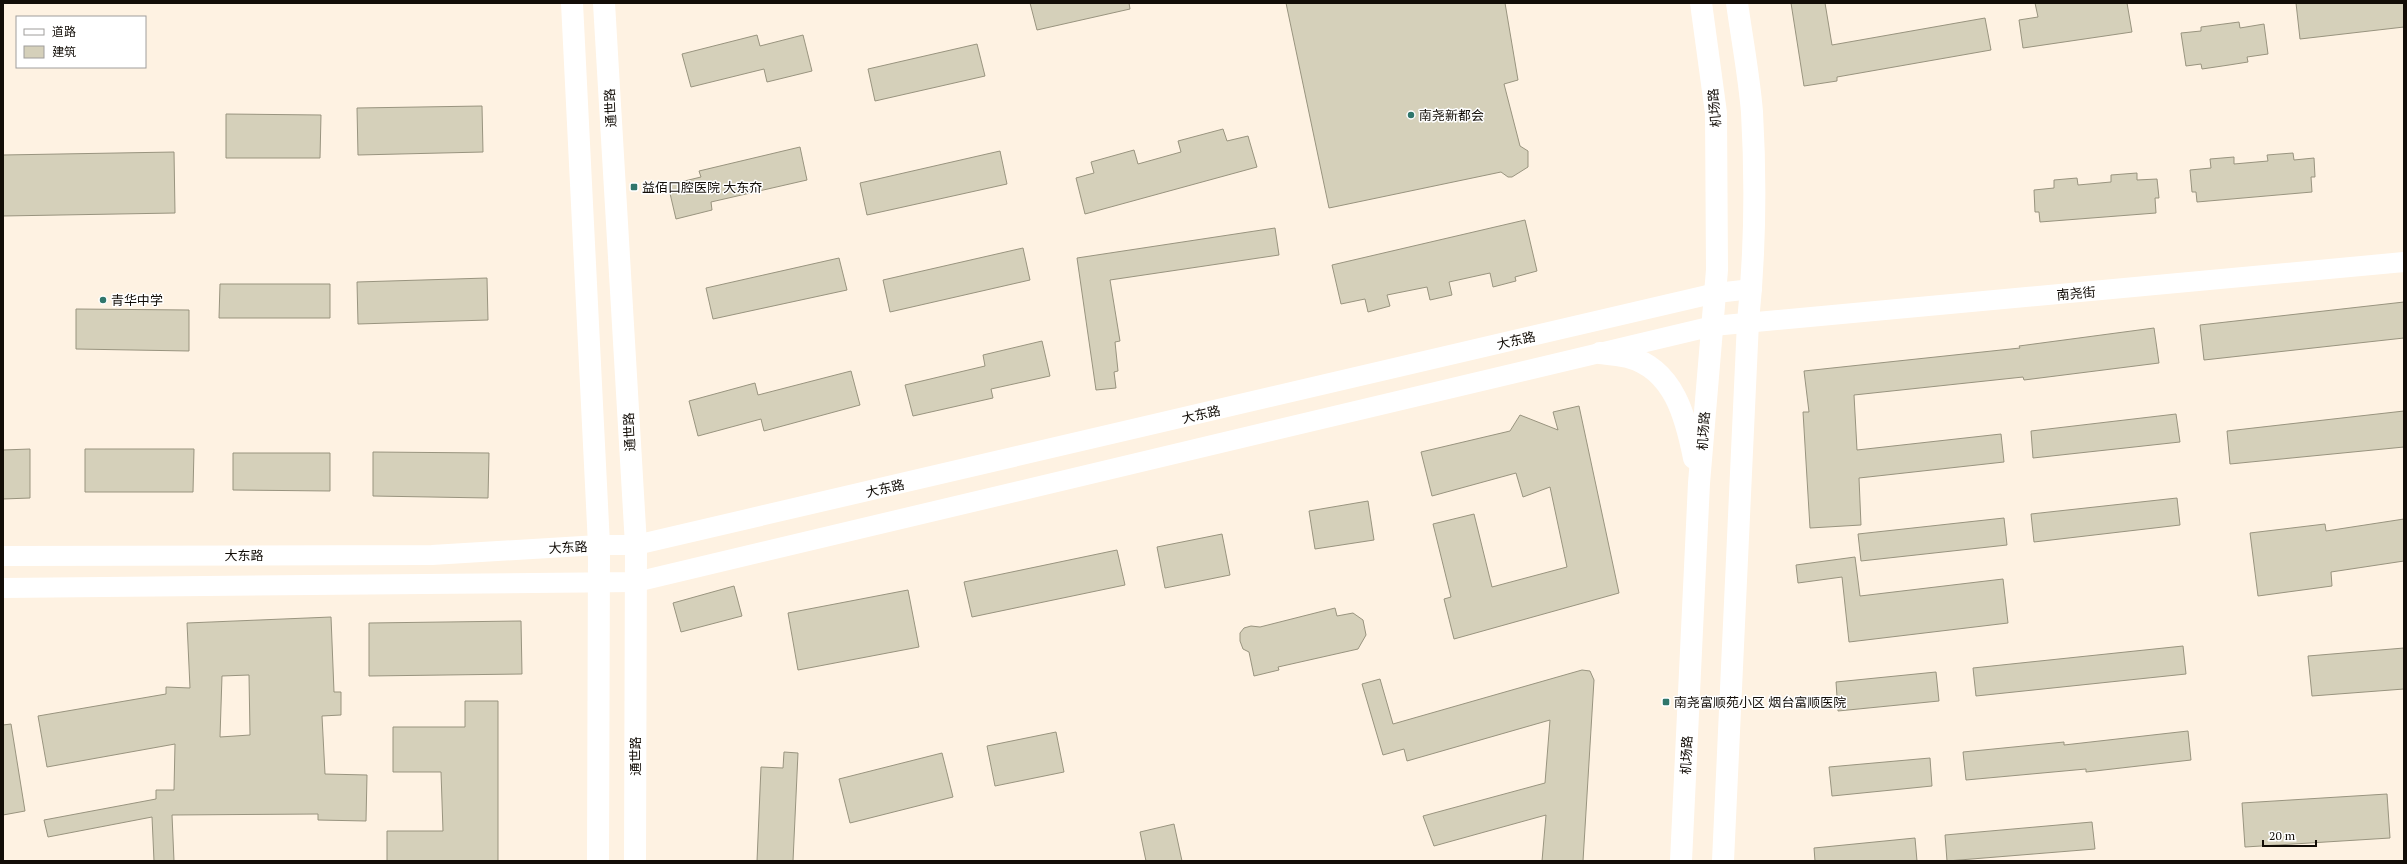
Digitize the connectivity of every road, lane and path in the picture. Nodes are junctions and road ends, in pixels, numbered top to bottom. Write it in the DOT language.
graph roads {
  1 [pos="572,3"];
  2 [pos="604,3"];
  3 [pos="1700,3"];
  4 [pos="1737,3"];
  5 [pos="2404,262"];
  6 [pos="1752,289"];
  7 [pos="1716,293"];
  8 [pos="1748,322"];
  9 [pos="1713,326"];
  10 [pos="1600,353"];
  11 [pos="1699,483"];
  12 [pos="599,545"];
  13 [pos="636,545"];
  14 [pos="3,556"];
  15 [pos="599,581"];
  16 [pos="636,582"];
  17 [pos="3,588"];
  18 [pos="598,861"];
  19 [pos="635,861"];
  20 [pos="1681,861"];
  21 [pos="1723,861"];
  1 -- 12 [label="main road"];
  2 -- 13 [label="main road, 通世路"];
  3 -- 7 [label="main road, 机场路"];
  4 -- 6 [label="main road"];
  5 -- 8 [label="street, 南尧街"];
  6 -- 7 [label="street, 大东路"];
  6 -- 8 [label="main road"];
  7 -- 9 [label="main road, 机场路"];
  7 -- 13 [label="street, 大东路"];
  8 -- 9 [label="street"];
  8 -- 21 [label="main road"];
  9 -- 10 [label="street"];
  9 -- 11 [label="main road, 机场路"];
  10 -- 11 [label="main road"];
  10 -- 16 [label="street"];
  11 -- 20 [label="main road, 机场路"];
  12 -- 13 [label="street, 大东路"];
  12 -- 14 [label="street, 大东路"];
  12 -- 15 [label="main road"];
  13 -- 16 [label="main road, 通世路"];
  15 -- 16 [label="street"];
  15 -- 17 [label="street"];
  15 -- 18 [label="main road"];
  16 -- 19 [label="main road, 通世路"];
}
